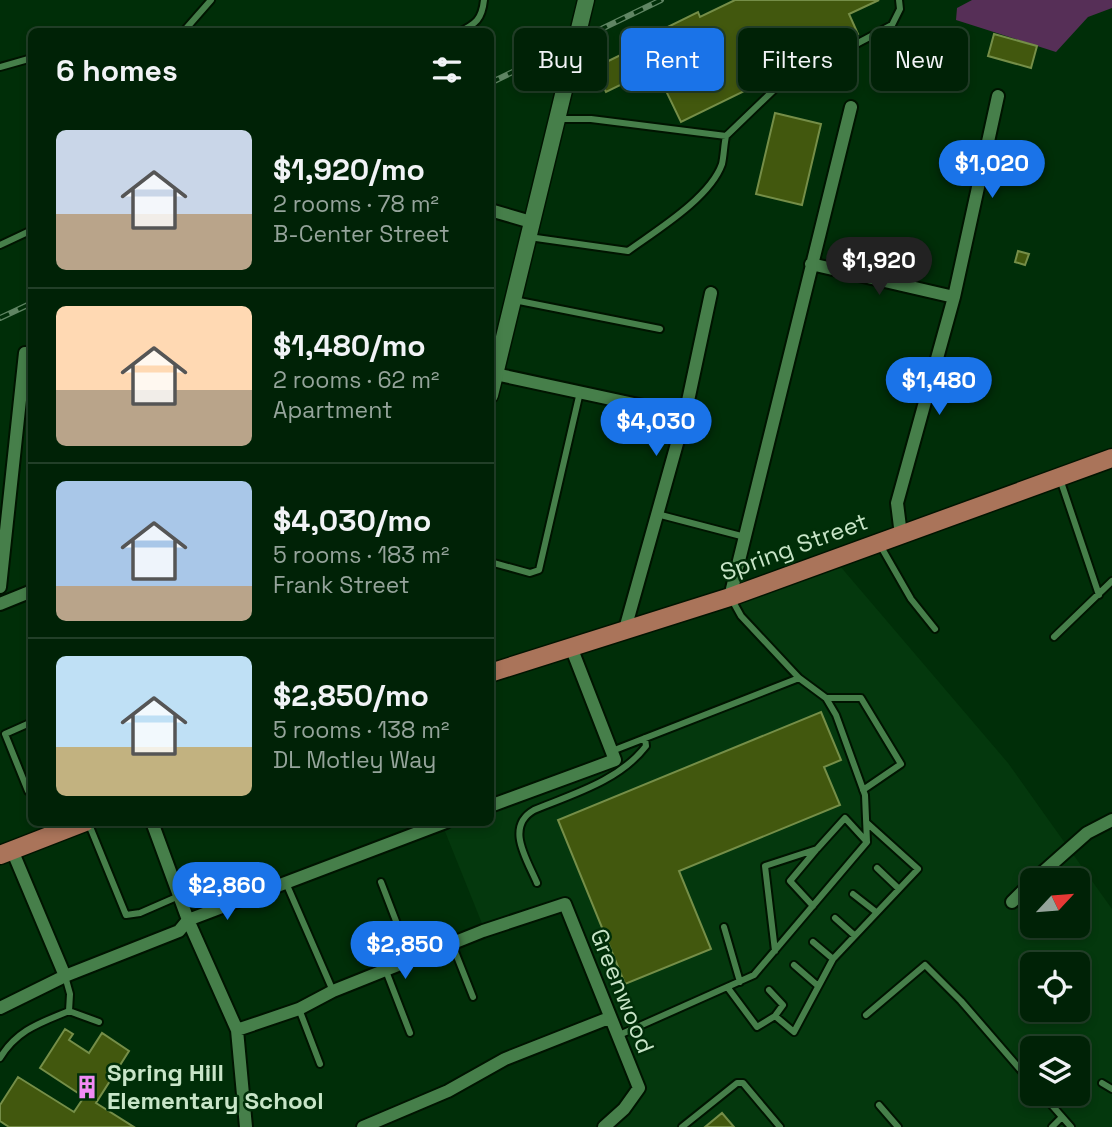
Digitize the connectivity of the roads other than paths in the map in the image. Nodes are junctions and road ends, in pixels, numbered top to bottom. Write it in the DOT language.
graph roads {
  1 [pos="211,0"];
  2 [pos="484,0"];
  3 [pos="586,0"];
  4 [pos="900,0"];
  5 [pos="186,28"];
  6 [pos="467,28"];
  7 [pos="28,59"];
  8 [pos="0,67"];
  9 [pos="998,96"];
  10 [pos="851,107"];
  11 [pos="557,119"];
  12 [pos="726,136"];
  13 [pos="494,212"];
  14 [pos="529,230"];
  15 [pos="28,232"];
  16 [pos="0,245"];
  17 [pos="811,264"];
  18 [pos="711,293"];
  19 [pos="954,297"];
  20 [pos="512,299"];
  21 [pos="660,329"];
  22 [pos="25,352"];
  23 [pos="495,374"];
  24 [pos="494,378"];
  25 [pos="580,392"];
  26 [pos="685,415"];
  27 [pos="1112,458"];
  28 [pos="5,476"];
  29 [pos="1060,478"];
  30 [pos="657,514"];
  31 [pos="901,535"];
  32 [pos="745,537"];
  33 [pos="879,543"];
  34 [pos="494,563"];
  35 [pos="1112,581"];
  36 [pos="0,587"];
  37 [pos="28,593"];
  38 [pos="1099,595"];
  39 [pos="730,597"];
  40 [pos="0,604"];
  41 [pos="625,629"];
  42 [pos="935,629"];
  43 [pos="1054,637"];
  44 [pos="571,647"];
  45 [pos="494,672"];
  46 [pos="799,678"];
  47 [pos="826,698"];
  48 [pos="28,724"];
  49 [pos="645,738"];
  50 [pos="613,756"];
  51 [pos="863,790"];
  52 [pos="28,791"];
  53 [pos="494,804"];
  54 [pos="1112,820"];
  55 [pos="867,823"];
  56 [pos="74,826"];
  57 [pos="81,826"];
  58 [pos="153,826"];
  59 [pos="435,826"];
  60 [pos="867,842"];
  61 [pos="817,849"];
  62 [pos="6,852"];
  63 [pos="877,868"];
  64 [pos="1046,868"];
  65 [pos="286,882"];
  66 [pos="381,882"];
  67 [pos="537,883"];
  68 [pos="899,889"];
  69 [pos="853,894"];
  70 [pos="1020,894"];
  71 [pos="179,896"];
  72 [pos="1012,902"];
  73 [pos="814,906"];
  74 [pos="876,912"];
  75 [pos="835,918"];
  76 [pos="188,919"];
  77 [pos="724,927"];
  78 [pos="854,935"];
  79 [pos="813,942"];
  80 [pos="452,944"];
  81 [pos="775,951"];
  82 [pos="833,959"];
  83 [pos="411,960"];
  84 [pos="794,965"];
  85 [pos="386,971"];
  86 [pos="65,976"];
  87 [pos="740,982"];
  88 [pos="817,985"];
  89 [pos="728,988"];
  90 [pos="769,990"];
  91 [pos="333,991"];
  92 [pos="473,998"];
  93 [pos="0,1008"];
  94 [pos="299,1009"];
  95 [pos="69,1011"];
  96 [pos="866,1015"];
  97 [pos="775,1016"];
  98 [pos="609,1018"];
  99 [pos="99,1022"];
  100 [pos="237,1030"];
  101 [pos="410,1033"];
  102 [pos="617,1036"];
  103 [pos="0,1058"];
  104 [pos="320,1064"];
  105 [pos="1020,1069"];
  106 [pos="1102,1083"];
  107 [pos="1112,1089"];
  108 [pos="879,1105"];
  109 [pos="1052,1106"];
  110 [pos="1062,1117"];
  111 [pos="246,1127"];
  112 [pos="363,1127"];
  113 [pos="604,1127"];
  114 [pos="682,1127"];
  115 [pos="780,1127"];
  116 [pos="898,1127"];
  117 [pos="1052,1127"];
  118 [pos="1071,1127"];
  1 -- 5 [label="lane"];
  2 -- 6 [label="lane"];
  3 -- 11 [label="main road"];
  4 -- 12 [label="lane"];
  7 -- 8 [label="lane"];
  9 -- 19 [label="street"];
  10 -- 17 [label="street"];
  11 -- 12 [label="lane"];
  11 -- 14 [label="main road"];
  12 -- 14 [label="lane"];
  13 -- 14 [label="street"];
  14 -- 20 [label="main road"];
  15 -- 16 [label="lane"];
  17 -- 19 [label="street"];
  17 -- 32 [label="street"];
  18 -- 26 [label="street"];
  19 -- 31 [label="street"];
  20 -- 21 [label="lane"];
  20 -- 23 [label="main road"];
  22 -- 28 [label="street"];
  23 -- 24 [label="main road"];
  23 -- 25 [label="street"];
  25 -- 26 [label="street"];
  25 -- 34 [label="lane"];
  26 -- 30 [label="street"];
  27 -- 29 [label="main road, Spring Street"];
  28 -- 36 [label="street"];
  29 -- 31 [label="main road, Spring Street"];
  29 -- 38 [label="lane"];
  30 -- 32 [label="lane"];
  30 -- 41 [label="street"];
  31 -- 33 [label="main road, Spring Street"];
  32 -- 39 [label="street"];
  33 -- 39 [label="main road, Spring Street"];
  33 -- 42 [label="lane"];
  35 -- 38 [label="lane"];
  37 -- 40 [label="street"];
  38 -- 43 [label="lane"];
  39 -- 41 [label="main road, Spring Street"];
  39 -- 46 [label="lane"];
  41 -- 44 [label="main road, Spring Street"];
  44 -- 45 [label="main road, Spring Street"];
  44 -- 50 [label="street"];
  46 -- 47 [label="lane"];
  46 -- 49 [label="lane"];
  47 -- 51 [label="lane"];
  47 -- 51 [label="lane"];
  48 -- 52 [label="lane"];
  49 -- 50 [label="lane"];
  49 -- 67 [label="lane"];
  50 -- 53 [label="street"];
  51 -- 55 [label="lane"];
  54 -- 64 [label="street"];
  55 -- 60 [label="lane"];
  55 -- 68 [label="lane"];
  56 -- 62 [label="main road"];
  57 -- 71 [label="lane"];
  58 -- 71 [label="street"];
  59 -- 65 [label="street"];
  60 -- 61 [label="lane"];
  60 -- 73 [label="lane"];
  61 -- 73 [label="lane"];
  61 -- 81 [label="lane"];
  62 -- 86 [label="street"];
  63 -- 68 [label="lane"];
  65 -- 76 [label="street"];
  65 -- 91 [label="lane"];
  66 -- 83 [label="lane"];
  68 -- 74 [label="lane"];
  69 -- 74 [label="lane"];
  70 -- 72 [label="street"];
  71 -- 76 [label="street"];
  73 -- 81 [label="lane"];
  74 -- 78 [label="lane"];
  75 -- 78 [label="lane"];
  76 -- 86 [label="street"];
  76 -- 100 [label="street"];
  77 -- 87 [label="lane"];
  78 -- 82 [label="lane"];
  79 -- 82 [label="lane"];
  80 -- 83 [label="street"];
  80 -- 92 [label="lane"];
  80 -- 98 [label="street, Greenwood"];
  81 -- 87 [label="lane"];
  82 -- 88 [label="lane"];
  83 -- 85 [label="street"];
  84 -- 88 [label="lane"];
  85 -- 91 [label="street"];
  85 -- 101 [label="lane"];
  86 -- 93 [label="street"];
  86 -- 95 [label="lane"];
  87 -- 89 [label="lane"];
  88 -- 97 [label="lane"];
  89 -- 97 [label="lane"];
  89 -- 102 [label="lane"];
  90 -- 97 [label="lane"];
  91 -- 94 [label="street"];
  94 -- 100 [label="street"];
  94 -- 104 [label="lane"];
  95 -- 99 [label="lane"];
  95 -- 103 [label="lane"];
  96 -- 105 [label="lane"];
  98 -- 102 [label="street, Greenwood"];
  98 -- 112 [label="street"];
  100 -- 111 [label="street"];
  102 -- 113 [label="street, Greenwood"];
  106 -- 107 [label="lane"];
  108 -- 116 [label="lane"];
  109 -- 110 [label="lane"];
  110 -- 117 [label="lane"];
  110 -- 118 [label="lane"];
  114 -- 115 [label="lane"];
}
